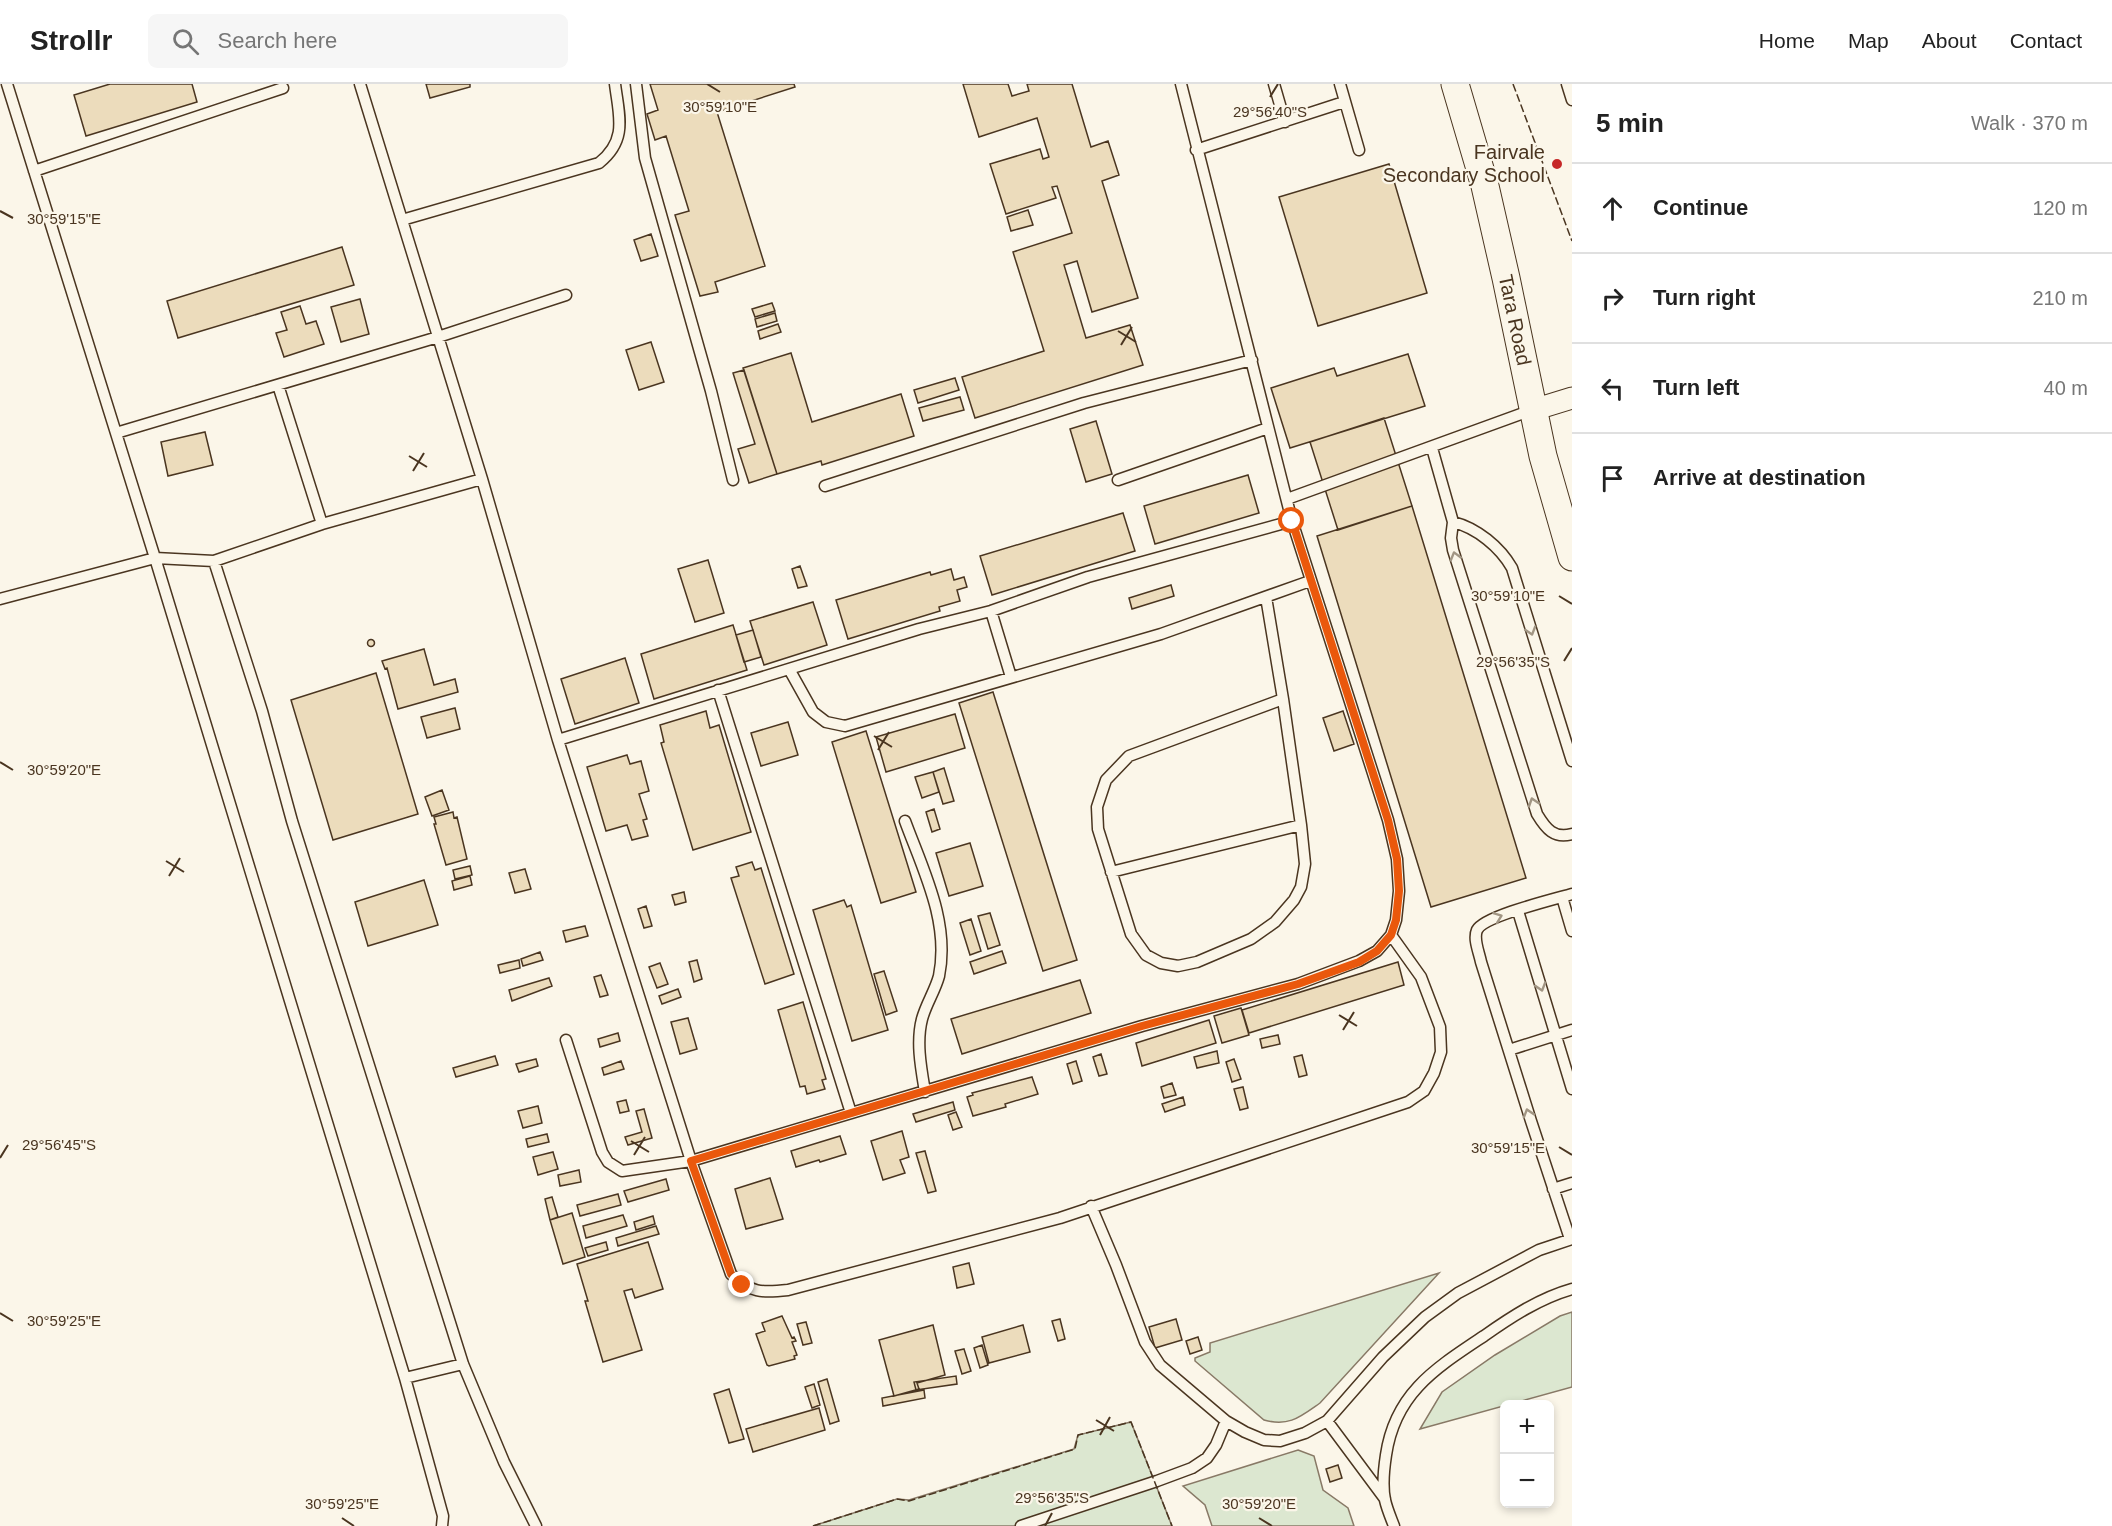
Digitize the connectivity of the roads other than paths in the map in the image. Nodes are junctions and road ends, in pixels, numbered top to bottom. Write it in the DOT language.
graph roads {
  1 [pos="7,84"];
  2 [pos="360,84"];
  3 [pos="615,84"];
  4 [pos="636,84"];
  5 [pos="1181,84"];
  6 [pos="1274,84"];
  7 [pos="1340,84"];
  8 [pos="1455,84"];
  9 [pos="1567,84"];
  10 [pos="283,88"];
  11 [pos="1572,100"];
  12 [pos="1344,102"];
  13 [pos="1284,122"];
  14 [pos="1196,150"];
  15 [pos="1359,150"];
  16 [pos="34,171"];
  17 [pos="402,220"];
  18 [pos="566,295"];
  19 [pos="438,337"];
  20 [pos="1252,360"];
  21 [pos="278,385"];
  22 [pos="1572,398"];
  23 [pos="1533,410"];
  24 [pos="1268,428"];
  25 [pos="116,433"];
  26 [pos="1431,448"];
  27 [pos="482,479"];
  28 [pos="733,480"];
  29 [pos="1118,480"];
  30 [pos="825,486"];
  31 [pos="1287,499"];
  32 [pos="1292,521"];
  33 [pos="1453,522"];
  34 [pos="322,524"];
  35 [pos="1572,556"];
  36 [pos="155,558"];
  37 [pos="214,561"];
  38 [pos="1310,581"];
  39 [pos="1266,597"];
  40 [pos="0,599"];
  41 [pos="991,611"];
  42 [pos="789,669"];
  43 [pos="1011,677"];
  44 [pos="718,690"];
  45 [pos="1283,699"];
  46 [pos="558,740"];
  47 [pos="1572,761"];
  48 [pos="904,821"];
  49 [pos="1301,825"];
  50 [pos="1572,834"];
  51 [pos="1111,872"];
  52 [pos="1567,895"];
  53 [pos="1518,911"];
  54 [pos="1572,931"];
  55 [pos="1391,935"];
  56 [pos="1572,1030"];
  57 [pos="1555,1035"];
  58 [pos="566,1040"];
  59 [pos="1509,1050"];
  60 [pos="1572,1089"];
  61 [pos="925,1092"];
  62 [pos="851,1113"];
  63 [pos="691,1161"];
  64 [pos="1572,1183"];
  65 [pos="1553,1189"];
  66 [pos="1091,1206"];
  67 [pos="1571,1239"];
  68 [pos="1572,1288"];
  69 [pos="463,1364"];
  70 [pos="405,1377"];
  71 [pos="1226,1421"];
  72 [pos="1327,1421"];
  73 [pos="1385,1500"];
  74 [pos="442,1526"];
  75 [pos="536,1526"];
  76 [pos="1021,1526"];
  77 [pos="1394,1526"];
  1 -- 16 [label="lane"];
  2 -- 17 [label="lane"];
  3 -- 17 [label="lane"];
  4 -- 28 [label="lane"];
  5 -- 14 [label="lane"];
  6 -- 13 [label="lane"];
  7 -- 12 [label="lane"];
  8 -- 23 [label="street, Tara Road"];
  9 -- 11 [label="lane"];
  10 -- 16 [label="lane"];
  12 -- 13 [label="lane"];
  12 -- 15 [label="lane"];
  13 -- 14 [label="lane"];
  14 -- 20 [label="lane"];
  16 -- 25 [label="lane"];
  17 -- 19 [label="lane"];
  18 -- 19 [label="lane"];
  19 -- 21 [label="lane"];
  19 -- 27 [label="lane"];
  20 -- 24 [label="lane"];
  20 -- 30 [label="lane"];
  21 -- 25 [label="lane"];
  21 -- 34 [label="lane"];
  22 -- 23 [label="street"];
  23 -- 26 [label="lane"];
  23 -- 35 [label="street, Tara Road"];
  24 -- 29 [label="lane"];
  24 -- 31 [label="lane"];
  25 -- 36 [label="lane"];
  26 -- 31 [label="lane"];
  26 -- 33 [label="lane"];
  27 -- 34 [label="lane"];
  27 -- 46 [label="lane"];
  31 -- 32 [label="lane"];
  32 -- 38 [label="lane"];
  32 -- 41 [label="lane"];
  33 -- 47 [label="lane, one-way"];
  50 -- 33 [label="lane, one-way"];
  34 -- 37 [label="lane"];
  36 -- 37 [label="lane"];
  36 -- 40 [label="lane"];
  36 -- 70 [label="lane"];
  37 -- 69 [label="lane"];
  38 -- 39 [label="lane"];
  38 -- 55 [label="lane"];
  39 -- 43 [label="lane"];
  39 -- 45 [label="lane"];
  41 -- 42 [label="lane"];
  41 -- 43 [label="lane"];
  42 -- 43 [label="lane"];
  42 -- 44 [label="lane"];
  44 -- 46 [label="lane"];
  44 -- 62 [label="lane"];
  45 -- 49 [label="lane"];
  45 -- 51 [label="lane"];
  46 -- 63 [label="lane"];
  48 -- 61 [label="lane"];
  49 -- 51 [label="lane"];
  49 -- 51 [label="lane"];
  52 -- 53 [label="lane"];
  52 -- 54 [label="lane"];
  53 -- 57 [label="lane, one-way"];
  59 -- 53 [label="lane, one-way"];
  55 -- 61 [label="lane"];
  55 -- 66 [label="lane"];
  56 -- 57 [label="lane"];
  57 -- 59 [label="lane"];
  57 -- 60 [label="lane"];
  58 -- 63 [label="lane"];
  65 -- 59 [label="lane, one-way"];
  61 -- 62 [label="lane"];
  62 -- 63 [label="lane"];
  63 -- 66 [label="lane"];
  64 -- 65 [label="lane"];
  65 -- 67 [label="lane"];
  66 -- 71 [label="lane"];
  67 -- 72 [label="lane"];
  68 -- 73 [label="lane"];
  69 -- 70 [label="lane"];
  69 -- 75 [label="lane"];
  70 -- 74 [label="lane"];
  71 -- 72 [label="lane"];
  71 -- 76 [label="lane"];
  72 -- 73 [label="lane"];
  73 -- 77 [label="lane"];
}
